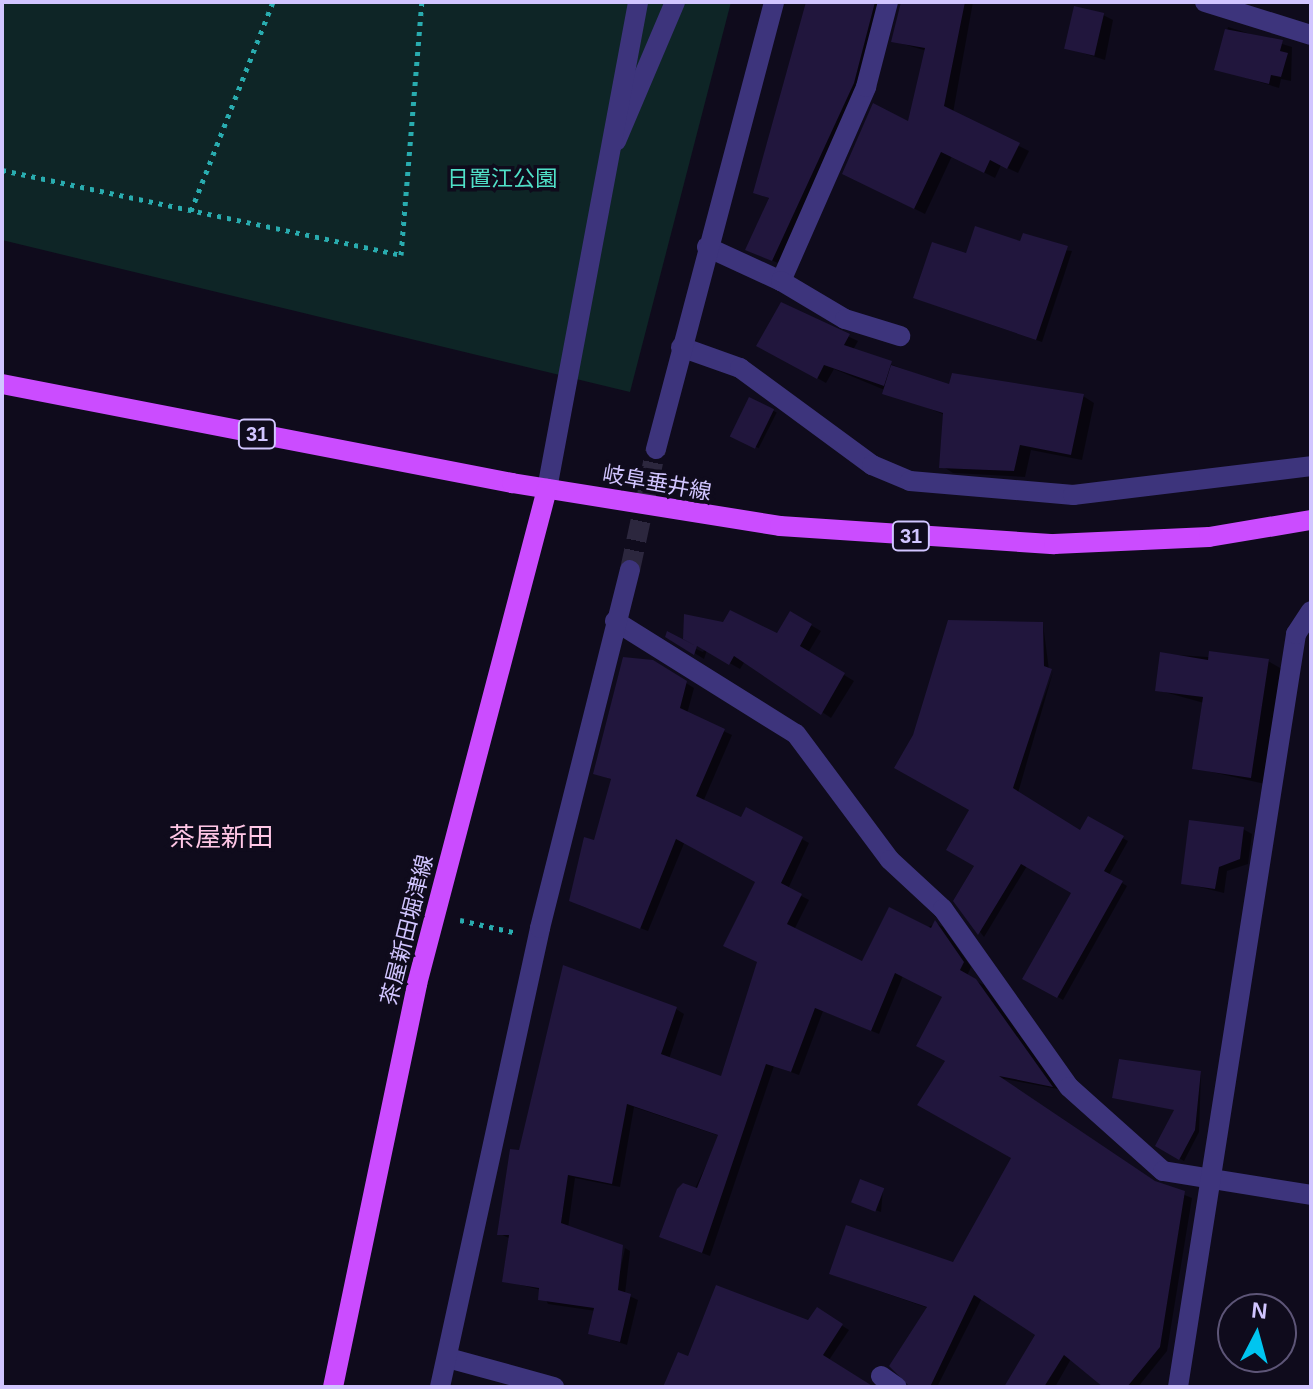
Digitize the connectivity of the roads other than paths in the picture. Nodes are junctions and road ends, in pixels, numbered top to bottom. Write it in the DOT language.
graph roads {
  1 [pos="638,2"];
  2 [pos="675,2"];
  3 [pos="774,2"];
  4 [pos="888,2"];
  5 [pos="1205,2"];
  6 [pos="1311,35"];
  7 [pos="600,174"];
  8 [pos="707,247"];
  9 [pos="781,281"];
  10 [pos="900,336"];
  11 [pos="681,347"];
  12 [pos="2,384"];
  13 [pos="656,449"];
  14 [pos="1311,466"];
  15 [pos="547,489"];
  16 [pos="1311,520"];
  17 [pos="630,570"];
  18 [pos="1311,611"];
  19 [pos="615,621"];
  20 [pos="1303,635"];
  21 [pos="1209,1180"];
  22 [pos="1311,1195"];
  23 [pos="448,1358"];
  24 [pos="333,1387"];
  25 [pos="440,1387"];
  26 [pos="554,1387"];
  27 [pos="1178,1387"];
  1 -- 7 [label="street"];
  2 -- 7 [label="street"];
  3 -- 8 [label="street"];
  4 -- 9 [label="street"];
  5 -- 6 [label="street"];
  7 -- 15 [label="street"];
  8 -- 9 [label="street"];
  8 -- 11 [label="street"];
  9 -- 10 [label="street"];
  11 -- 13 [label="street"];
  11 -- 14 [label="street"];
  12 -- 15 [label="main road, 岐阜垂井線 / 31"];
  15 -- 16 [label="main road, 岐阜垂井線 / 31"];
  15 -- 24 [label="main road, 茶屋新田堀津線"];
  17 -- 19 [label="street"];
  18 -- 20 [label="street"];
  19 -- 21 [label="street"];
  19 -- 23 [label="street"];
  20 -- 21 [label="street"];
  21 -- 22 [label="street"];
  21 -- 27 [label="street"];
  23 -- 25 [label="street"];
  23 -- 26 [label="street"];
}
